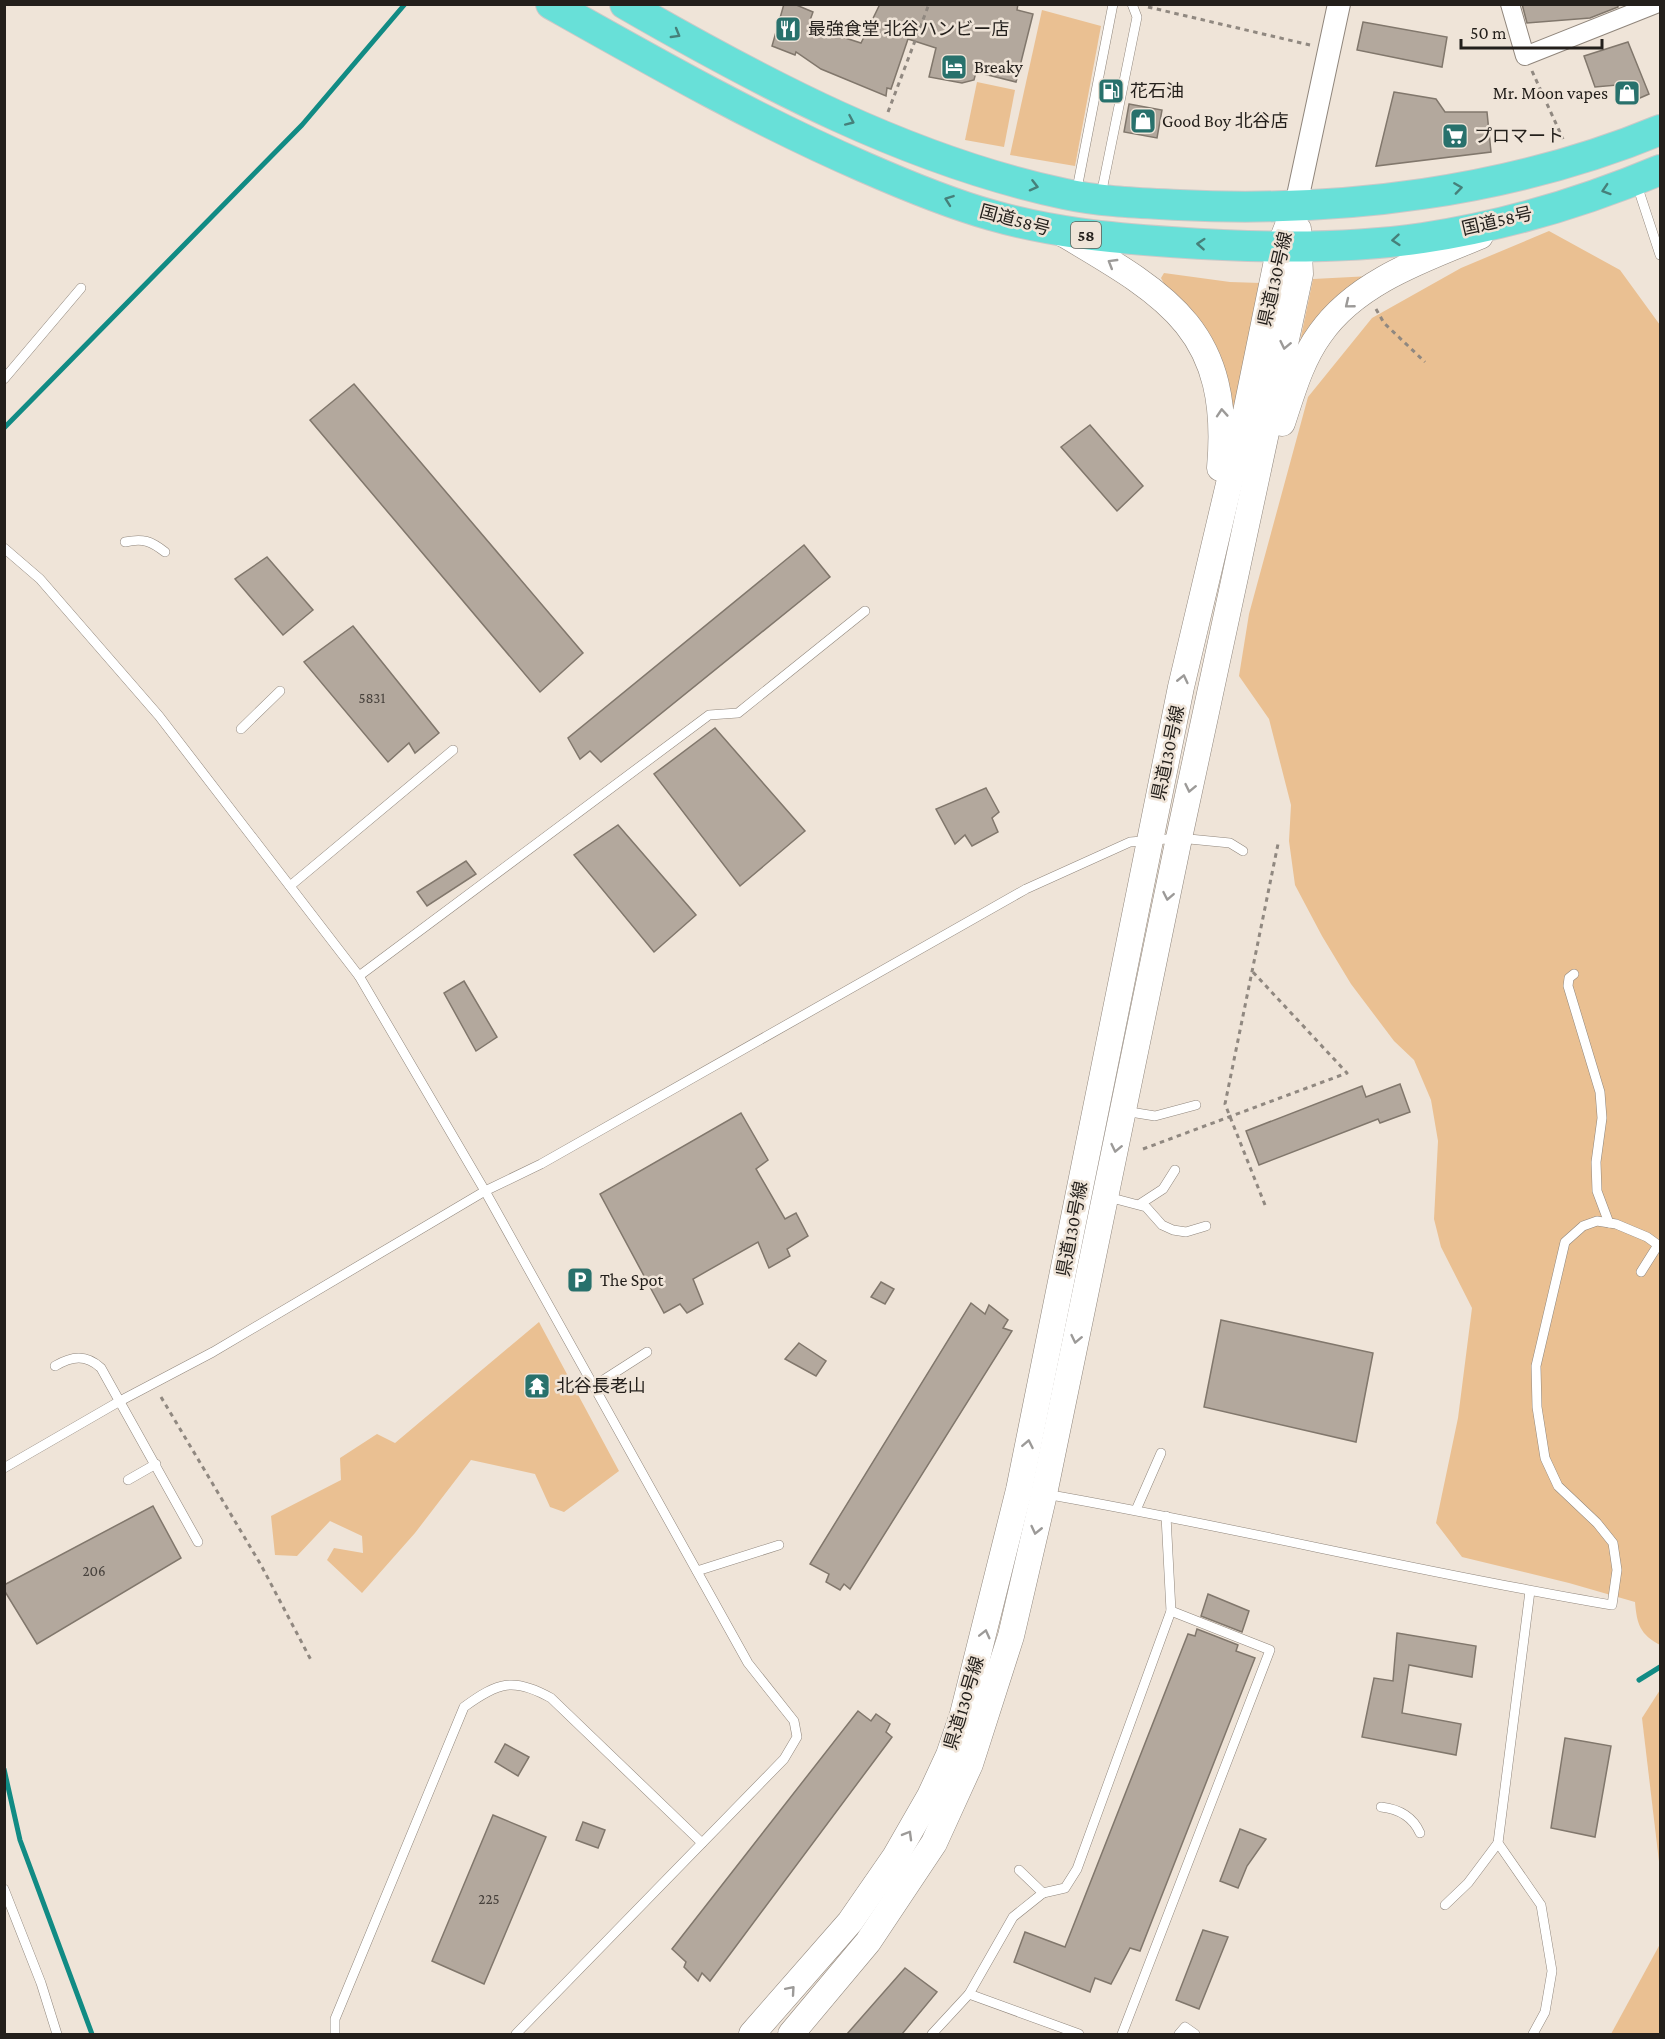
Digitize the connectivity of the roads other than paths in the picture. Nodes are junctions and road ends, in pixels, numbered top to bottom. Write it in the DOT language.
graph roads {
  1 [pos="551,4"];
  2 [pos="625,4"];
  3 [pos="1113,4"];
  4 [pos="1132,4"];
  5 [pos="1340,4"];
  6 [pos="1510,4"];
  7 [pos="1656,4"];
  8 [pos="1660,130"];
  9 [pos="1648,175"];
  10 [pos="1088,198"];
  11 [pos="1296,205"];
  12 [pos="1533,214"];
  13 [pos="1061,232"];
  14 [pos="1290,246"];
  15 [pos="1660,255"];
  16 [pos="81,288"];
  17 [pos="4,379"];
  18 [pos="125,542"];
  19 [pos="4,548"];
  20 [pos="165,552"];
  21 [pos="1213,555"];
  22 [pos="1236,574"];
  23 [pos="865,611"];
  24 [pos="280,691"];
  25 [pos="240,729"];
  26 [pos="453,750"];
  27 [pos="1179,838"];
  28 [pos="1150,839"];
  29 [pos="1242,851"];
  30 [pos="290,886"];
  31 [pos="1574,974"];
  32 [pos="359,976"];
  33 [pos="1196,1105"];
  34 [pos="1124,1111"];
  35 [pos="1175,1170"];
  36 [pos="485,1191"];
  37 [pos="1106,1197"];
  38 [pos="1140,1204"];
  39 [pos="1609,1223"];
  40 [pos="1206,1226"];
  41 [pos="1641,1272"];
  42 [pos="647,1352"];
  43 [pos="55,1366"];
  44 [pos="594,1386"];
  45 [pos="120,1401"];
  46 [pos="1161,1453"];
  47 [pos="156,1464"];
  48 [pos="4,1468"];
  49 [pos="128,1479"];
  50 [pos="1031,1492"];
  51 [pos="1136,1510"];
  52 [pos="1166,1516"];
  53 [pos="198,1542"];
  54 [pos="779,1545"];
  55 [pos="697,1571"];
  56 [pos="1530,1591"];
  57 [pos="1171,1611"];
  58 [pos="1381,1807"];
  59 [pos="1420,1833"];
  60 [pos="702,1843"];
  61 [pos="1498,1843"];
  62 [pos="1019,1870"];
  63 [pos="4,1889"];
  64 [pos="1043,1893"];
  65 [pos="1445,1905"];
  66 [pos="969,1994"];
  67 [pos="57,2034"];
  68 [pos="335,2034"];
  69 [pos="516,2034"];
  70 [pos="752,2034"];
  71 [pos="791,2034"];
  72 [pos="932,2034"];
  73 [pos="1080,2034"];
  74 [pos="1122,2034"];
  75 [pos="1179,2034"];
  76 [pos="1195,2034"];
  77 [pos="1533,2034"];
  13 -- 1 [label="highway, 国道58号 / 58, one-way"];
  2 -- 10 [label="highway, 国道58号 / 58, one-way"];
  3 -- 10 [label="lane"];
  4 -- 10 [label="lane"];
  5 -- 11 [label="street"];
  6 -- 7 [label="street"];
  11 -- 8 [label="highway, 国道58号 / 58, one-way"];
  9 -- 12 [label="highway, 国道58号 / 58, one-way"];
  9 -- 15 [label="lane"];
  10 -- 11 [label="highway, 国道58号 / 58"];
  11 -- 14 [label="main road, 県道130号線"];
  12 -- 14 [label="highway, 国道58号 / 58, one-way"];
  12 -- 22 [label="main road, one-way"];
  14 -- 13 [label="highway, 国道58号 / 58, one-way"];
  21 -- 13 [label="main road, one-way"];
  14 -- 21 [label="main road, 県道130号線"];
  14 -- 22 [label="main road, 県道130号線, one-way"];
  16 -- 17 [label="lane"];
  18 -- 20 [label="lane"];
  19 -- 30 [label="lane"];
  28 -- 21 [label="main road, 県道130号線, one-way"];
  22 -- 27 [label="main road, 県道130号線, one-way"];
  23 -- 32 [label="lane"];
  24 -- 25 [label="lane"];
  26 -- 30 [label="lane"];
  27 -- 28 [label="lane"];
  27 -- 29 [label="lane"];
  27 -- 34 [label="main road, 県道130号線, one-way"];
  28 -- 36 [label="lane"];
  50 -- 28 [label="main road, 県道130号線, one-way"];
  30 -- 32 [label="lane"];
  31 -- 39 [label="lane"];
  32 -- 36 [label="lane"];
  33 -- 34 [label="lane"];
  34 -- 37 [label="main road, 県道130号線, one-way"];
  35 -- 38 [label="lane"];
  36 -- 44 [label="lane"];
  36 -- 45 [label="lane"];
  37 -- 38 [label="lane"];
  37 -- 50 [label="main road, 県道130号線, one-way"];
  38 -- 40 [label="lane"];
  39 -- 41 [label="lane"];
  39 -- 56 [label="lane"];
  42 -- 44 [label="lane"];
  43 -- 45 [label="lane"];
  44 -- 55 [label="lane"];
  45 -- 47 [label="lane"];
  45 -- 48 [label="lane"];
  46 -- 51 [label="lane"];
  47 -- 49 [label="lane"];
  47 -- 53 [label="lane"];
  50 -- 51 [label="lane"];
  70 -- 50 [label="main road, 県道130号線, one-way"];
  50 -- 71 [label="main road, 県道130号線, one-way"];
  51 -- 52 [label="lane"];
  52 -- 56 [label="lane"];
  52 -- 57 [label="lane"];
  54 -- 55 [label="lane"];
  55 -- 60 [label="lane"];
  56 -- 61 [label="lane"];
  57 -- 64 [label="lane"];
  57 -- 74 [label="lane"];
  58 -- 59 [label="lane"];
  60 -- 68 [label="lane"];
  60 -- 69 [label="lane"];
  61 -- 65 [label="lane"];
  61 -- 77 [label="lane"];
  62 -- 64 [label="lane"];
  63 -- 67 [label="lane"];
  64 -- 66 [label="lane"];
  66 -- 72 [label="lane"];
  66 -- 73 [label="lane"];
  75 -- 76 [label="lane"];
}
